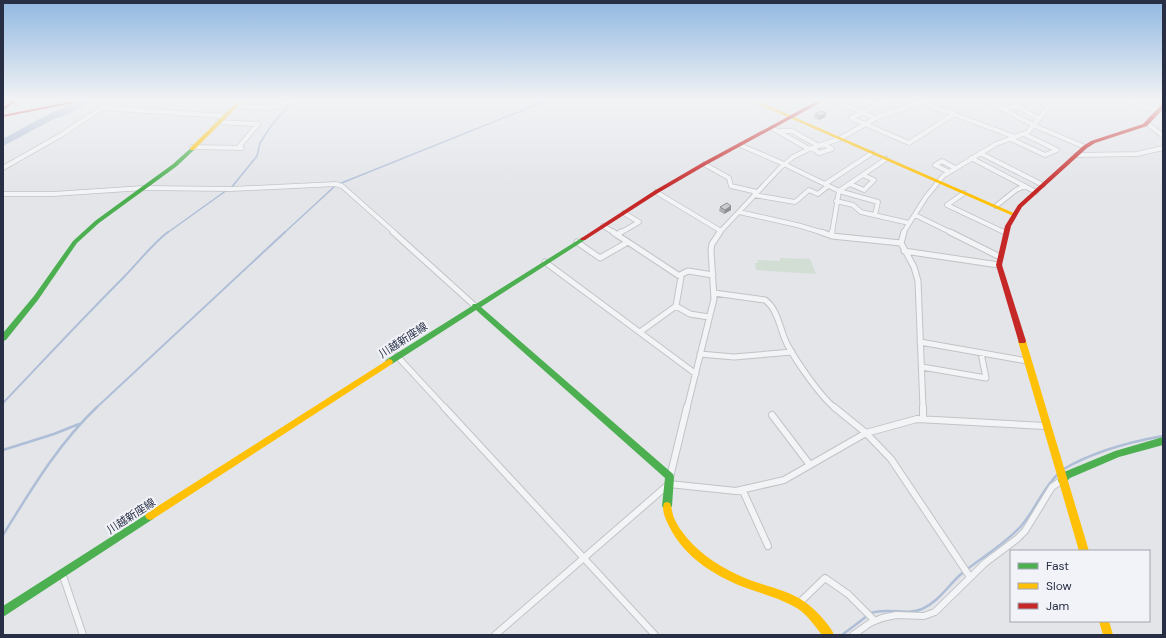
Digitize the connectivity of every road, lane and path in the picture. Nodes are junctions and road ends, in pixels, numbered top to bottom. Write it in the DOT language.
graph roads {
  1 [pos="70,130"];
  2 [pos="210,130"];
  3 [pos="254,130"];
  4 [pos="769,130"];
  5 [pos="776,130"];
  6 [pos="818,130"];
  7 [pos="855,130"];
  8 [pos="878,130"];
  9 [pos="930,130"];
  10 [pos="993,130"];
  11 [pos="1030,130"];
  12 [pos="1044,130"];
  13 [pos="1130,130"];
  14 [pos="779,131"];
  15 [pos="1024,134"];
  16 [pos="1013,138"];
  17 [pos="839,139"];
  18 [pos="824,144"];
  19 [pos="740,145"];
  20 [pos="819,146"];
  21 [pos="192,147"];
  22 [pos="1085,147"];
  23 [pos="1163,148"];
  24 [pos="810,149"];
  25 [pos="872,153"];
  26 [pos="980,153"];
  27 [pos="1076,155"];
  28 [pos="971,158"];
  29 [pos="886,159"];
  30 [pos="704,164"];
  31 [pos="784,164"];
  32 [pos="3,168"];
  33 [pos="955,168"];
  34 [pos="949,172"];
  35 [pos="863,175"];
  36 [pos="938,182"];
  37 [pos="850,184"];
  38 [pos="827,185"];
  39 [pos="1043,185"];
  40 [pos="1025,186"];
  41 [pos="144,188"];
  42 [pos="839,191"];
  43 [pos="656,192"];
  44 [pos="1036,192"];
  45 [pos="964,193"];
  46 [pos="3,194"];
  47 [pos="756,194"];
  48 [pos="836,201"];
  49 [pos="996,206"];
  50 [pos="738,212"];
  51 [pos="624,213"];
  52 [pos="1013,214"];
  53 [pos="875,215"];
  54 [pos="915,215"];
  55 [pos="909,223"];
  56 [pos="604,226"];
  57 [pos="721,231"];
  58 [pos="1006,233"];
  59 [pos="617,235"];
  60 [pos="832,236"];
  61 [pos="577,242"];
  62 [pos="628,242"];
  63 [pos="901,243"];
  64 [pos="904,251"];
  65 [pos="1000,257"];
  66 [pos="544,262"];
  67 [pos="998,265"];
  68 [pos="680,275"];
  69 [pos="714,275"];
  70 [pos="714,293"];
  71 [pos="475,306"];
  72 [pos="676,306"];
  73 [pos="709,317"];
  74 [pos="640,332"];
  75 [pos="3,338"];
  76 [pos="920,342"];
  77 [pos="792,352"];
  78 [pos="981,353"];
  79 [pos="700,354"];
  80 [pos="397,356"];
  81 [pos="1027,361"];
  82 [pos="922,367"];
  83 [pos="696,374"];
  84 [pos="772,415"];
  85 [pos="923,418"];
  86 [pos="1045,426"];
  87 [pos="866,432"];
  88 [pos="1163,441"];
  89 [pos="810,465"];
  90 [pos="1060,475"];
  91 [pos="670,480"];
  92 [pos="743,491"];
  93 [pos="768,546"];
  94 [pos="1084,550"];
  95 [pos="584,558"];
  96 [pos="62,573"];
  97 [pos="970,577"];
  98 [pos="798,604"];
  99 [pos="3,612"];
  100 [pos="874,620"];
  101 [pos="1104,622"];
  102 [pos="82,635"];
  103 [pos="495,635"];
  104 [pos="655,635"];
  105 [pos="829,635"];
  106 [pos="852,635"];
  107 [pos="1108,635"];
  1 -- 32 [label="street"];
  2 -- 21 [label="main road"];
  3 -- 21 [label="street"];
  4 -- 19 [label="main road, 川越新座線"];
  5 -- 14 [label="street"];
  6 -- 17 [label="main road"];
  7 -- 17 [label="street"];
  8 -- 9 [label="street"];
  10 -- 16 [label="street"];
  11 -- 15 [label="street"];
  12 -- 22 [label="street"];
  13 -- 22 [label="main road"];
  14 -- 20 [label="street"];
  14 -- 24 [label="street"];
  15 -- 16 [label="street"];
  15 -- 16 [label="street"];
  16 -- 26 [label="street"];
  17 -- 18 [label="street"];
  17 -- 25 [label="main road"];
  18 -- 20 [label="street"];
  18 -- 24 [label="street"];
  19 -- 30 [label="main road, 川越新座線"];
  19 -- 31 [label="street"];
  20 -- 24 [label="street"];
  21 -- 41 [label="main road"];
  22 -- 27 [label="main road"];
  23 -- 27 [label="street"];
  24 -- 31 [label="street"];
  25 -- 29 [label="main road"];
  25 -- 38 [label="street"];
  26 -- 28 [label="street"];
  26 -- 39 [label="street"];
  27 -- 39 [label="main road"];
  28 -- 33 [label="street"];
  28 -- 40 [label="street"];
  29 -- 35 [label="street"];
  29 -- 36 [label="main road"];
  30 -- 43 [label="main road, 川越新座線"];
  30 -- 47 [label="street"];
  31 -- 38 [label="street"];
  31 -- 47 [label="street"];
  33 -- 34 [label="street"];
  33 -- 34 [label="street"];
  34 -- 36 [label="street"];
  35 -- 37 [label="street"];
  35 -- 37 [label="street"];
  36 -- 45 [label="main road"];
  36 -- 54 [label="street"];
  37 -- 42 [label="street"];
  38 -- 42 [label="street"];
  38 -- 47 [label="street"];
  39 -- 44 [label="main road"];
  40 -- 44 [label="street"];
  40 -- 49 [label="street"];
  41 -- 46 [label="street"];
  41 -- 71 [label="street"];
  41 -- 75 [label="main road"];
  42 -- 48 [label="street"];
  42 -- 53 [label="street"];
  43 -- 51 [label="main road, 川越新座線"];
  43 -- 57 [label="street"];
  44 -- 52 [label="main road"];
  45 -- 49 [label="main road"];
  45 -- 58 [label="street"];
  47 -- 50 [label="street"];
  48 -- 53 [label="street"];
  48 -- 60 [label="street"];
  49 -- 52 [label="main road"];
  50 -- 57 [label="street"];
  50 -- 60 [label="street"];
  51 -- 56 [label="main road, 川越新座線"];
  51 -- 59 [label="street"];
  52 -- 58 [label="main road"];
  53 -- 55 [label="street"];
  54 -- 55 [label="street"];
  54 -- 65 [label="street"];
  55 -- 63 [label="street"];
  56 -- 59 [label="street"];
  56 -- 61 [label="main road, 川越新座線"];
  57 -- 69 [label="street"];
  58 -- 65 [label="main road"];
  59 -- 62 [label="street"];
  60 -- 63 [label="street"];
  61 -- 62 [label="street"];
  61 -- 66 [label="main road, 川越新座線"];
  62 -- 68 [label="street"];
  63 -- 64 [label="street"];
  64 -- 67 [label="street"];
  64 -- 76 [label="street"];
  65 -- 67 [label="main road"];
  66 -- 71 [label="main road, 川越新座線"];
  66 -- 74 [label="street"];
  67 -- 81 [label="main road"];
  68 -- 69 [label="street"];
  68 -- 72 [label="street"];
  69 -- 70 [label="street"];
  70 -- 73 [label="street"];
  70 -- 77 [label="street"];
  71 -- 80 [label="main road, 川越新座線"];
  71 -- 91 [label="main road"];
  72 -- 73 [label="street"];
  72 -- 74 [label="street"];
  73 -- 79 [label="street"];
  74 -- 83 [label="street"];
  76 -- 78 [label="street"];
  76 -- 82 [label="street"];
  77 -- 79 [label="street"];
  77 -- 87 [label="street"];
  78 -- 81 [label="street"];
  78 -- 82 [label="street"];
  79 -- 83 [label="street"];
  80 -- 95 [label="street"];
  80 -- 96 [label="main road, 川越新座線"];
  81 -- 86 [label="main road"];
  82 -- 85 [label="street"];
  83 -- 91 [label="street"];
  84 -- 89 [label="street"];
  85 -- 86 [label="street"];
  85 -- 87 [label="street"];
  86 -- 90 [label="main road"];
  87 -- 89 [label="street"];
  87 -- 97 [label="street"];
  88 -- 90 [label="main road"];
  89 -- 92 [label="street"];
  90 -- 94 [label="main road"];
  90 -- 97 [label="street"];
  91 -- 92 [label="street"];
  91 -- 95 [label="street"];
  91 -- 98 [label="main road"];
  92 -- 93 [label="street"];
  95 -- 103 [label="street"];
  95 -- 104 [label="street"];
  96 -- 99 [label="main road, 川越新座線"];
  96 -- 102 [label="street"];
  97 -- 100 [label="street"];
  98 -- 100 [label="street"];
  98 -- 105 [label="main road"];
  100 -- 106 [label="street"];
  101 -- 107 [label="main road"];
}
